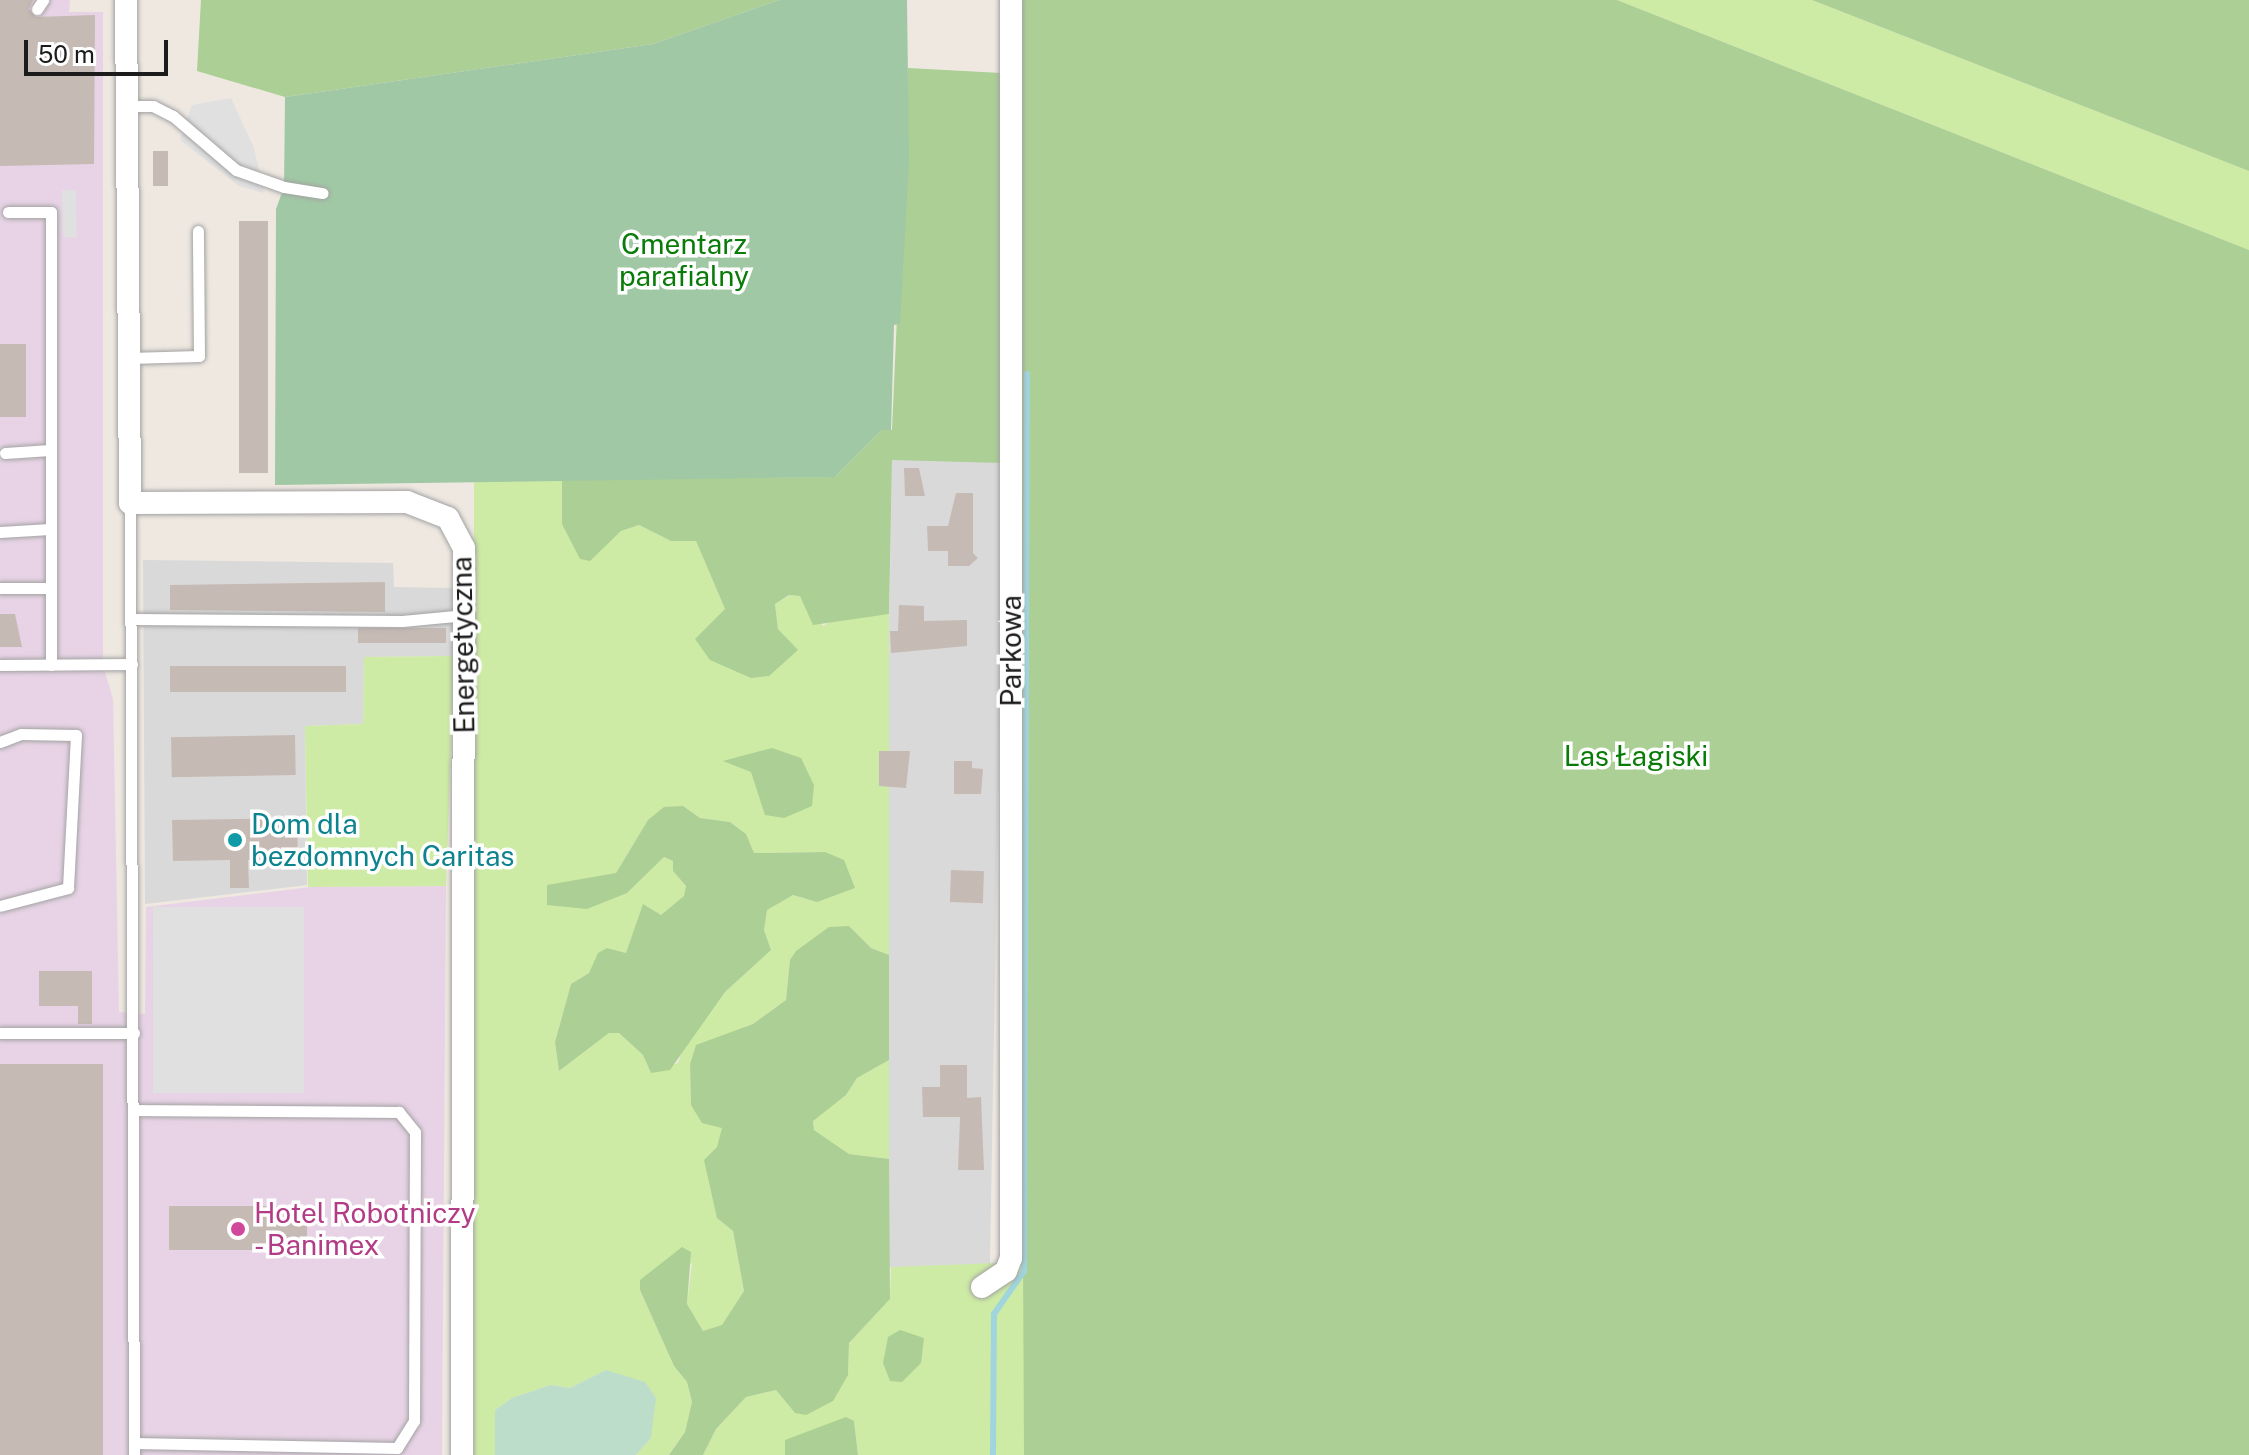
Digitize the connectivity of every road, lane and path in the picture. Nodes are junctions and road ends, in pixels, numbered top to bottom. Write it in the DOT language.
graph roads {
  1 [pos="126,0"];
  2 [pos="1011,0"];
  3 [pos="127,106"];
  4 [pos="323,193"];
  5 [pos="8,212"];
  6 [pos="198,231"];
  7 [pos="129,358"];
  8 [pos="50,450"];
  9 [pos="5,453"];
  10 [pos="130,503"];
  11 [pos="50,529"];
  12 [pos="0,532"];
  13 [pos="0,588"];
  14 [pos="50,588"];
  15 [pos="466,615"];
  16 [pos="132,619"];
  17 [pos="132,664"];
  18 [pos="0,665"];
  19 [pos="51,665"];
  20 [pos="0,742"];
  21 [pos="0,906"];
  22 [pos="0,1033"];
  23 [pos="134,1033"];
  24 [pos="135,1110"];
  25 [pos="982,1287"];
  26 [pos="134,1449"];
  27 [pos="462,1455"];
  1 -- 3 [label="street"];
  2 -- 25 [label="street, Parkowa"];
  3 -- 4 [label="lane"];
  3 -- 7 [label="street"];
  5 -- 8 [label="lane"];
  6 -- 7 [label="lane"];
  7 -- 10 [label="street"];
  8 -- 9 [label="lane"];
  8 -- 11 [label="lane"];
  10 -- 15 [label="street, Energetyczna"];
  10 -- 16 [label="lane"];
  11 -- 12 [label="lane"];
  11 -- 14 [label="lane"];
  13 -- 14 [label="lane"];
  14 -- 19 [label="lane"];
  15 -- 16 [label="lane"];
  15 -- 27 [label="street, Energetyczna"];
  16 -- 17 [label="lane"];
  17 -- 19 [label="lane"];
  17 -- 23 [label="lane"];
  18 -- 19 [label="lane"];
  20 -- 21 [label="lane"];
  22 -- 23 [label="lane"];
  23 -- 24 [label="lane"];
  24 -- 26 [label="lane"];
  24 -- 26 [label="lane"];
}
